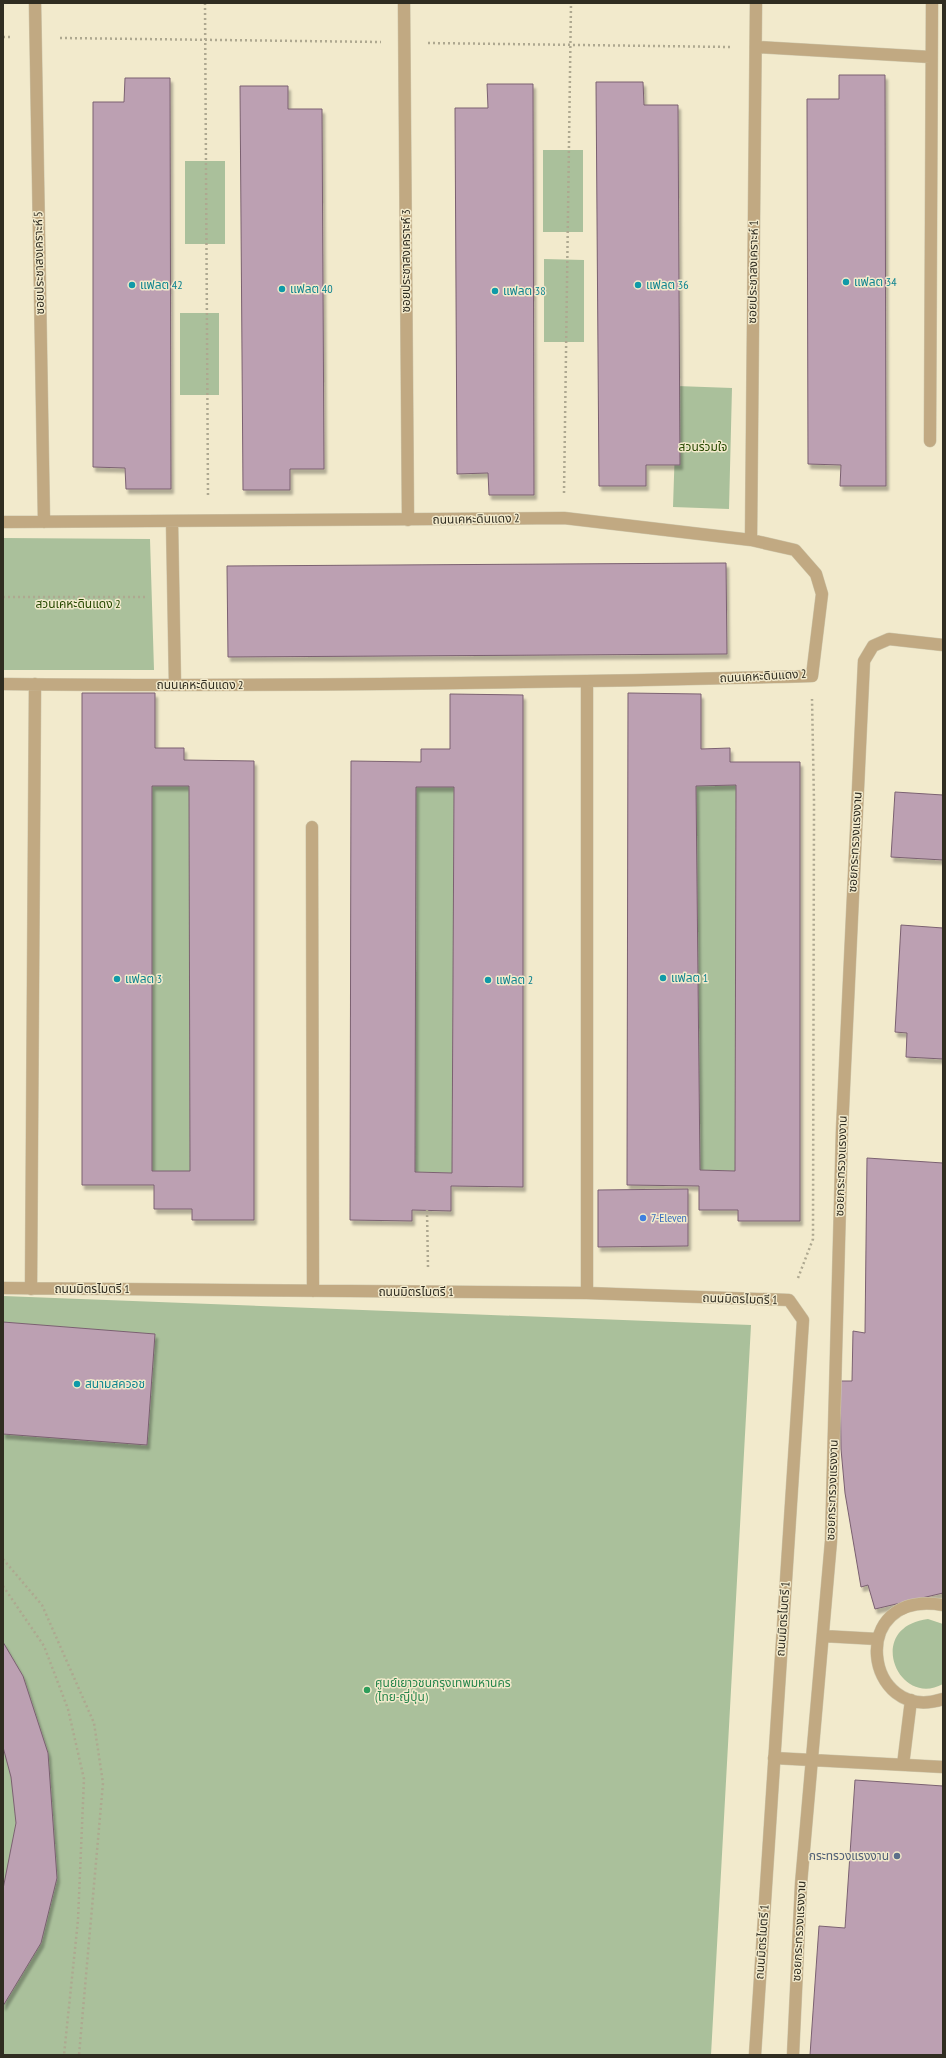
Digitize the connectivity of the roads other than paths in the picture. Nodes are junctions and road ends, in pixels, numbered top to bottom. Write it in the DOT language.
graph roads {
  1 [pos="35,3"];
  2 [pos="404,3"];
  3 [pos="756,3"];
  4 [pos="932,3"];
  5 [pos="756,47"];
  6 [pos="930,57"];
  7 [pos="930,441"];
  8 [pos="408,520"];
  9 [pos="172,521"];
  10 [pos="3,522"];
  11 [pos="44,522"];
  12 [pos="751,540"];
  13 [pos="943,645"];
  14 [pos="588,682"];
  15 [pos="3,684"];
  16 [pos="35,684"];
  17 [pos="174,685"];
  18 [pos="312,827"];
  19 [pos="3,1288"];
  20 [pos="31,1289"];
  21 [pos="313,1291"];
  22 [pos="587,1293"];
  23 [pos="943,1605"];
  24 [pos="823,1636"];
  25 [pos="877,1639"];
  26 [pos="943,1699"];
  27 [pos="912,1700"];
  28 [pos="774,1758"];
  29 [pos="812,1760"];
  30 [pos="903,1765"];
  31 [pos="943,1767"];
  32 [pos="754,2055"];
  33 [pos="793,2055"];
  1 -- 11 [label="street, ซอยประชาสงเคราะห์ 5"];
  2 -- 8 [label="street, ซอยประชาสงเคราะห์ 3"];
  3 -- 5 [label="street, ซอยประชาสงเคราะห์ 1"];
  4 -- 6 [label="street"];
  5 -- 6 [label="street"];
  5 -- 12 [label="street, ซอยประชาสงเคราะห์ 1"];
  6 -- 7 [label="street"];
  8 -- 9 [label="street, ถนนเคหะดินแดง 2"];
  8 -- 12 [label="street, ถนนเคหะดินแดง 2"];
  9 -- 11 [label="street, ถนนเคหะดินแดง 2"];
  9 -- 17 [label="street"];
  10 -- 11 [label="street, ถนนเคหะดินแดง 2"];
  12 -- 14 [label="street, ถนนเคหะดินแดง 2"];
  13 -- 24 [label="street, ซอยกระทรวงแรงงาน"];
  14 -- 17 [label="street, ถนนเคหะดินแดง 2"];
  14 -- 22 [label="street"];
  15 -- 16 [label="street, ถนนเคหะดินแดง 2"];
  16 -- 17 [label="street, ถนนเคหะดินแดง 2"];
  16 -- 20 [label="street"];
  18 -- 21 [label="street"];
  19 -- 20 [label="street, ถนนมิตรไมตรี 1"];
  20 -- 21 [label="street, ถนนมิตรไมตรี 1"];
  21 -- 22 [label="street, ถนนมิตรไมตรี 1"];
  22 -- 28 [label="street, ถนนมิตรไมตรี 1"];
  23 -- 25 [label="street"];
  24 -- 25 [label="street"];
  24 -- 29 [label="street, ซอยกระทรวงแรงงาน"];
  25 -- 27 [label="street"];
  26 -- 27 [label="street"];
  27 -- 30 [label="street"];
  28 -- 29 [label="street"];
  28 -- 32 [label="street, ถนนมิตรไมตรี 1"];
  29 -- 30 [label="street"];
  29 -- 33 [label="street, ซอยกระทรวงแรงงาน"];
  30 -- 31 [label="street"];
}
